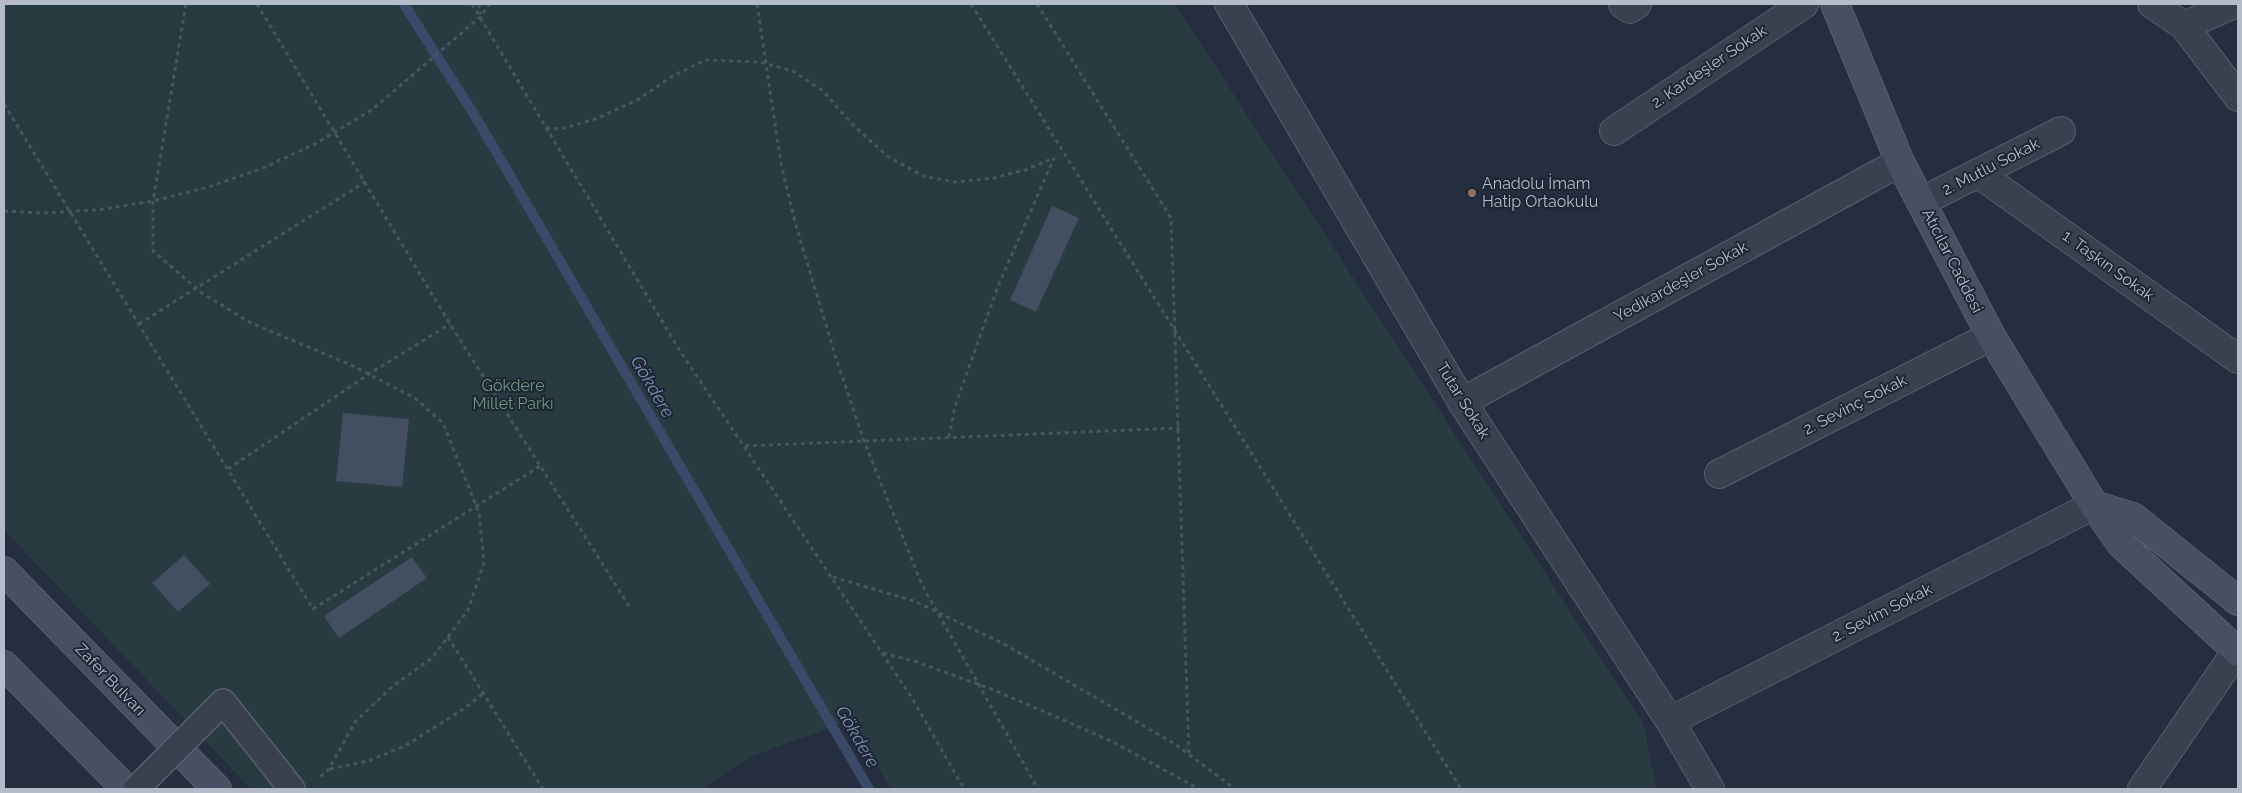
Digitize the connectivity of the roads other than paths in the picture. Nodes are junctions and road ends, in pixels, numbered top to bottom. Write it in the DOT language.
graph roads {
  1 [pos="1229,4"];
  2 [pos="1623,4"];
  3 [pos="1638,4"];
  4 [pos="1804,4"];
  5 [pos="1835,4"];
  6 [pos="2152,4"];
  7 [pos="2234,4"];
  8 [pos="2184,26"];
  9 [pos="2238,97"];
  10 [pos="1614,131"];
  11 [pos="2061,131"];
  12 [pos="1900,162"];
  13 [pos="1979,174"];
  14 [pos="1921,202"];
  15 [pos="1991,336"];
  16 [pos="2238,359"];
  17 [pos="1462,402"];
  18 [pos="1719,474"];
  19 [pos="2094,505"];
  20 [pos="4,571"];
  21 [pos="2238,601"];
  22 [pos="2238,650"];
  23 [pos="4,665"];
  24 [pos="1670,721"];
  25 [pos="304,786"];
  26 [pos="126,789"];
  27 [pos="136,789"];
  28 [pos="217,789"];
  29 [pos="1710,789"];
  30 [pos="2142,789"];
  1 -- 17 [label="street, Tutar Sokak"];
  2 -- 3 [label="street"];
  4 -- 10 [label="street, 2. Kardeşler Sokak"];
  5 -- 12 [label="main road, Atıcılar Caddesi"];
  6 -- 8 [label="street"];
  7 -- 8 [label="street"];
  8 -- 9 [label="street"];
  11 -- 13 [label="street, 2. Mutlu Sokak"];
  12 -- 14 [label="main road, Atıcılar Caddesi"];
  12 -- 17 [label="street, Yedikardeşler Sokak"];
  13 -- 14 [label="street, 2. Mutlu Sokak"];
  13 -- 16 [label="street, 1. Taşkın Sokak"];
  14 -- 15 [label="main road, Atıcılar Caddesi"];
  15 -- 18 [label="street, 2. Sevinç Sokak"];
  15 -- 19 [label="main road, Atıcılar Caddesi"];
  17 -- 24 [label="street, Tutar Sokak"];
  19 -- 21 [label="main road"];
  19 -- 22 [label="main road, Atıcılar Caddesi"];
  19 -- 24 [label="street, 2. Sevim Sokak"];
  20 -- 28 [label="main road, Zafer Bulvarı"];
  22 -- 30 [label="street"];
  23 -- 26 [label="main road"];
  24 -- 29 [label="street, Tutar Sokak"];
  25 -- 27 [label="street, bridge"];
}
